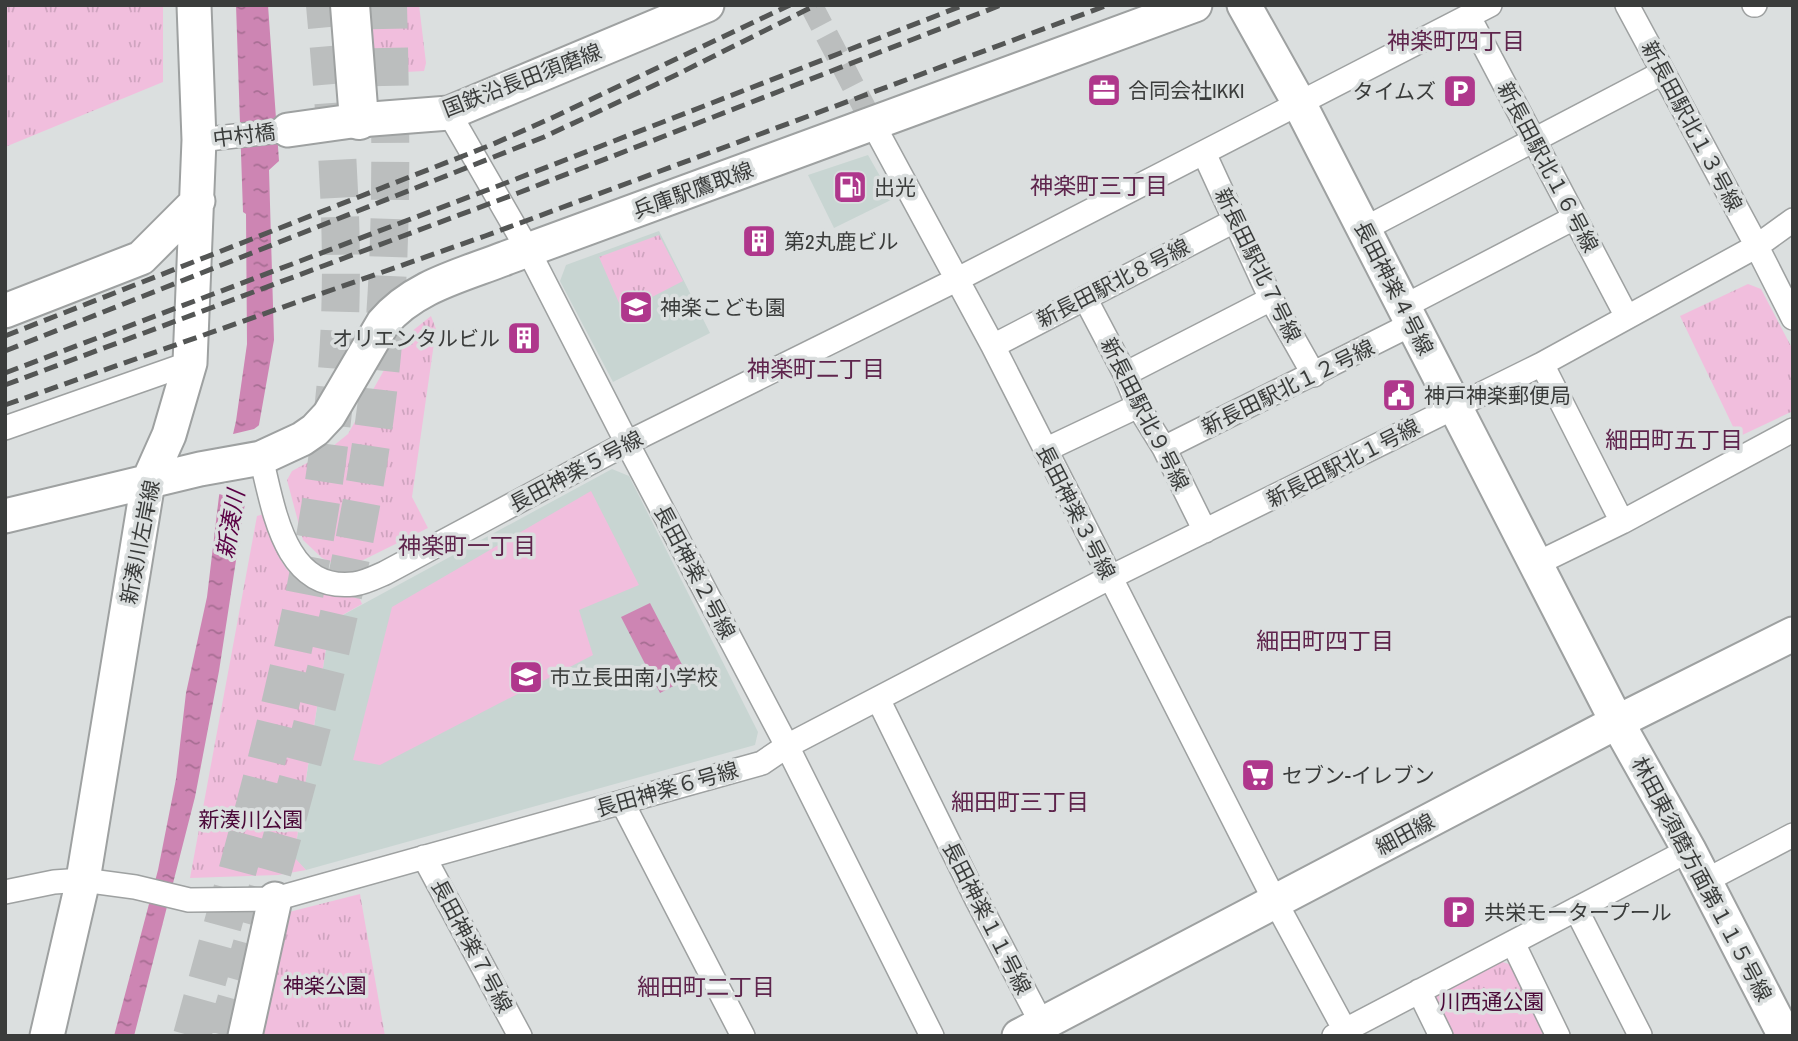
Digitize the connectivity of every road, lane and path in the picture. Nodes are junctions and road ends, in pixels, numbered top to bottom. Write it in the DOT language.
graph roads {
  1 [pos="194,5"];
  2 [pos="350,5"];
  3 [pos="707,5"];
  4 [pos="1195,5"];
  5 [pos="1244,5"];
  6 [pos="1490,5"];
  7 [pos="1628,5"];
  8 [pos="1469,17"];
  9 [pos="1662,73"];
  10 [pos="1299,103"];
  11 [pos="449,113"];
  12 [pos="359,120"];
  13 [pos="873,124"];
  14 [pos="288,130"];
  15 [pos="1534,138"];
  16 [pos="199,140"];
  17 [pos="1204,153"];
  18 [pos="198,201"];
  19 [pos="1574,218"];
  20 [pos="1793,220"];
  21 [pos="1234,221"];
  22 [pos="1364,229"];
  23 [pos="1757,246"];
  24 [pos="528,250"];
  25 [pos="956,280"];
  26 [pos="1085,298"];
  27 [pos="1271,299"];
  28 [pos="5,311"];
  29 [pos="1408,316"];
  30 [pos="1627,317"];
  31 [pos="1793,318"];
  32 [pos="993,346"];
  33 [pos="190,363"];
  34 [pos="1542,363"];
  35 [pos="1125,374"];
  36 [pos="1314,375"];
  37 [pos="1138,406"];
  38 [pos="1456,406"];
  39 [pos="5,428"];
  40 [pos="1793,430"];
  41 [pos="627,443"];
  42 [pos="1164,448"];
  43 [pos="1045,450"];
  44 [pos="258,458"];
  45 [pos="148,482"];
  46 [pos="5,516"];
  47 [pos="1622,522"];
  48 [pos="1205,531"];
  49 [pos="1536,564"];
  50 [pos="1110,578"];
  51 [pos="1793,634"];
  52 [pos="878,699"];
  53 [pos="1617,722"];
  54 [pos="787,746"];
  55 [pos="622,802"];
  56 [pos="1793,835"];
  57 [pos="1689,850"];
  58 [pos="425,857"];
  59 [pos="83,880"];
  60 [pos="1705,881"];
  61 [pos="5,892"];
  62 [pos="275,899"];
  63 [pos="1276,903"];
  64 [pos="1576,909"];
  65 [pos="1513,943"];
  66 [pos="1419,991"];
  67 [pos="1030,1030"];
  68 [pos="1342,1034"];
  69 [pos="47,1036"];
  70 [pos="245,1036"];
  71 [pos="520,1036"];
  72 [pos="743,1036"];
  73 [pos="932,1036"];
  74 [pos="1441,1036"];
  75 [pos="1558,1036"];
  76 [pos="1638,1036"];
  77 [pos="1785,1036"];
  1 -- 16 [label="street, 新湊川左岸線"];
  2 -- 12 [label="highway"];
  3 -- 11 [label="street, 国鉄沿長田須磨線"];
  4 -- 13 [label="street, 兵庫駅鷹取線"];
  5 -- 10 [label="street, 長田神楽４号線"];
  6 -- 8 [label="street, 長田神楽５号線"];
  7 -- 9 [label="street, 新長田駅北１３号線"];
  8 -- 10 [label="street, 長田神楽５号線"];
  8 -- 15 [label="street, 新長田駅北１６号線"];
  9 -- 15 [label="street"];
  9 -- 23 [label="street, 新長田駅北１３号線"];
  10 -- 17 [label="street, 長田神楽５号線"];
  10 -- 22 [label="street, 長田神楽４号線"];
  11 -- 12 [label="street, 国鉄沿長田須磨線"];
  11 -- 24 [label="street, 長田神楽２号線"];
  12 -- 14 [label="street, 国鉄沿長田須磨線"];
  13 -- 24 [label="street, 兵庫駅鷹取線"];
  13 -- 25 [label="street, 長田神楽３号線"];
  14 -- 16 [label="street, 中村橋"];
  15 -- 19 [label="street, 新長田駅北１６号線"];
  15 -- 22 [label="street"];
  16 -- 18 [label="street, 新湊川左岸線"];
  17 -- 21 [label="street, 新長田駅北７号線"];
  17 -- 25 [label="street, 長田神楽５号線"];
  18 -- 28 [label="street"];
  18 -- 33 [label="street, 新湊川左岸線"];
  19 -- 29 [label="street, 新長田駅北１２号線"];
  19 -- 30 [label="street, 新長田駅北１６号線"];
  20 -- 23 [label="street, 新長田駅北１号線"];
  21 -- 26 [label="street, 新長田駅北８号線"];
  21 -- 27 [label="street, 新長田駅北７号線"];
  22 -- 29 [label="street, 長田神楽４号線"];
  23 -- 30 [label="street, 新長田駅北１号線"];
  23 -- 31 [label="street, 新長田駅北１３号線"];
  24 -- 41 [label="street, 長田神楽２号線"];
  24 -- 44 [label="street, 兵庫駅鷹取線"];
  25 -- 32 [label="street, 長田神楽３号線"];
  25 -- 41 [label="street, 長田神楽５号線"];
  26 -- 32 [label="street, 新長田駅北８号線"];
  26 -- 35 [label="street, 新長田駅北９号線"];
  27 -- 35 [label="street"];
  27 -- 36 [label="street, 新長田駅北７号線"];
  29 -- 36 [label="street, 新長田駅北１２号線"];
  29 -- 38 [label="street, 長田神楽４号線"];
  30 -- 34 [label="street, 新長田駅北１号線"];
  32 -- 43 [label="street, 長田神楽３号線"];
  33 -- 39 [label="street"];
  33 -- 45 [label="street, 新湊川左岸線"];
  34 -- 38 [label="street, 新長田駅北１号線"];
  34 -- 47 [label="street"];
  35 -- 37 [label="street, 新長田駅北９号線"];
  36 -- 42 [label="street, 新長田駅北１２号線"];
  37 -- 42 [label="street, 新長田駅北９号線"];
  37 -- 43 [label="street"];
  38 -- 48 [label="street, 新長田駅北１号線"];
  38 -- 49 [label="street, 長田神楽４号線"];
  40 -- 47 [label="street"];
  41 -- 44 [label="street, 長田神楽５号線"];
  41 -- 54 [label="street, 長田神楽２号線"];
  42 -- 48 [label="street, 新長田駅北９号線"];
  43 -- 50 [label="street, 長田神楽３号線"];
  44 -- 45 [label="street, 兵庫駅鷹取線"];
  45 -- 46 [label="street"];
  45 -- 59 [label="street, 新湊川左岸線"];
  47 -- 49 [label="street"];
  48 -- 50 [label="street, 新長田駅北１号線"];
  49 -- 53 [label="street, 長田神楽４号線"];
  50 -- 52 [label="street, 長田神楽６号線"];
  50 -- 63 [label="street, 長田神楽３号線"];
  51 -- 53 [label="street, 細田線"];
  52 -- 54 [label="street, 長田神楽６号線"];
  52 -- 67 [label="street, 長田神楽１１号線"];
  53 -- 57 [label="street, 林田東須磨方面第１１５号線"];
  53 -- 63 [label="street, 細田線"];
  54 -- 55 [label="street, 長田神楽６号線"];
  54 -- 73 [label="street, 長田神楽２号線"];
  55 -- 58 [label="street, 長田神楽６号線"];
  55 -- 72 [label="street"];
  56 -- 60 [label="street"];
  57 -- 60 [label="street, 林田東須磨方面第１１５号線"];
  57 -- 64 [label="street"];
  58 -- 62 [label="street, 長田神楽６号線"];
  58 -- 71 [label="street, 長田神楽７号線"];
  59 -- 61 [label="street, 長田神楽６号線"];
  59 -- 62 [label="street, 長田神楽６号線"];
  59 -- 69 [label="street, 新湊川左岸線"];
  60 -- 77 [label="street, 林田東須磨方面第１１５号線"];
  62 -- 70 [label="street"];
  63 -- 67 [label="street, 細田線"];
  63 -- 68 [label="street, 長田神楽３号線"];
  64 -- 65 [label="street"];
  64 -- 76 [label="street"];
  65 -- 66 [label="street"];
  65 -- 75 [label="street"];
  66 -- 68 [label="street"];
  66 -- 74 [label="street"];
}
